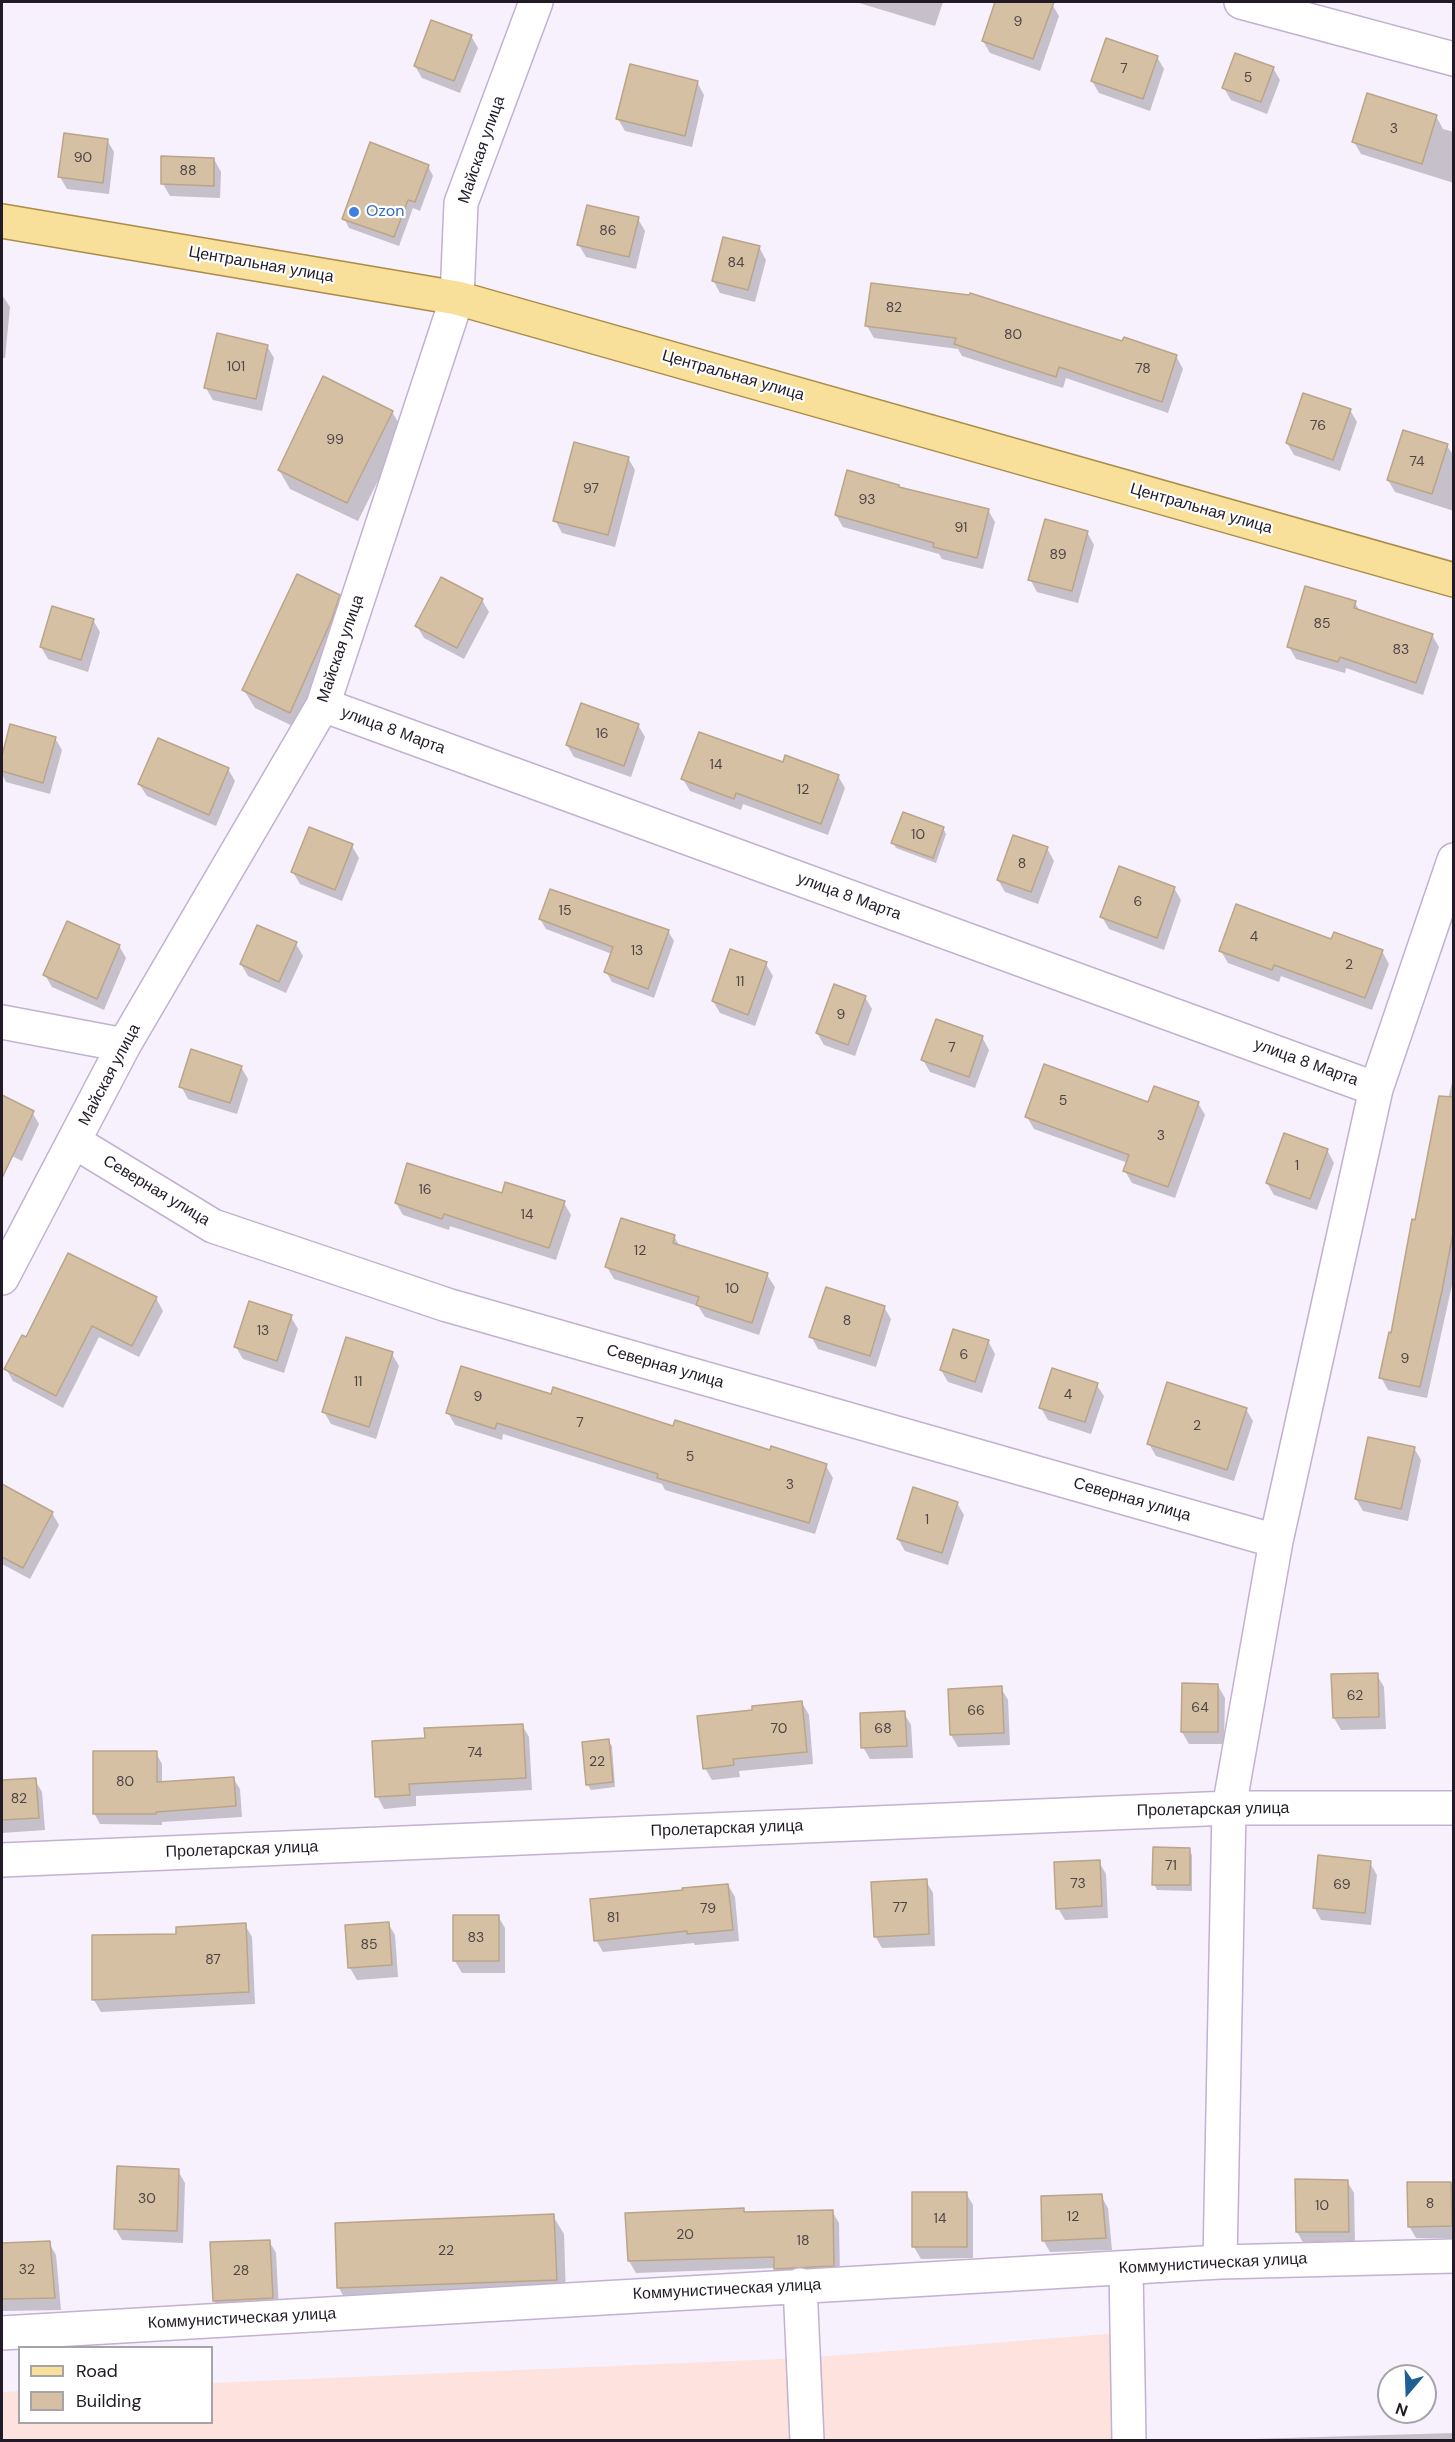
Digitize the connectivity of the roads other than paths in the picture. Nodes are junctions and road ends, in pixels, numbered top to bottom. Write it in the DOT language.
graph roads {
  1 [pos="536,2"];
  2 [pos="1241,2"];
  3 [pos="1454,59"];
  4 [pos="2,221"];
  5 [pos="457,298"];
  6 [pos="1454,580"];
  7 [pos="323,705"];
  8 [pos="1454,860"];
  9 [pos="2,1022"];
  10 [pos="124,1044"];
  11 [pos="1376,1089"];
  12 [pos="75,1142"];
  13 [pos="2,1278"];
  14 [pos="1276,1541"];
  15 [pos="1229,1808"];
  16 [pos="1454,1808"];
  17 [pos="2,1860"];
  18 [pos="1454,2256"];
  19 [pos="1220,2262"];
  20 [pos="1126,2268"];
  21 [pos="800,2285"];
  22 [pos="2,2333"];
  23 [pos="807,2440"];
  24 [pos="1129,2440"];
  1 -- 5 [label="street, Майская улица"];
  2 -- 3 [label="street"];
  4 -- 5 [label="main road, Центральная улица"];
  5 -- 6 [label="main road, Центральная улица"];
  5 -- 7 [label="street, Майская улица"];
  7 -- 10 [label="street, Майская улица"];
  7 -- 11 [label="street, улица 8 Марта"];
  8 -- 11 [label="street"];
  9 -- 10 [label="street"];
  10 -- 12 [label="street, Майская улица"];
  11 -- 14 [label="street"];
  12 -- 13 [label="street, Майская улица"];
  12 -- 14 [label="street, Северная улица"];
  14 -- 15 [label="street"];
  15 -- 16 [label="street, Пролетарская улица"];
  15 -- 17 [label="street, Пролетарская улица"];
  15 -- 19 [label="street"];
  18 -- 19 [label="street, Коммунистическая улица"];
  19 -- 20 [label="street, Коммунистическая улица"];
  20 -- 21 [label="street, Коммунистическая улица"];
  20 -- 24 [label="street"];
  21 -- 22 [label="street, Коммунистическая улица"];
  21 -- 23 [label="street"];
}
